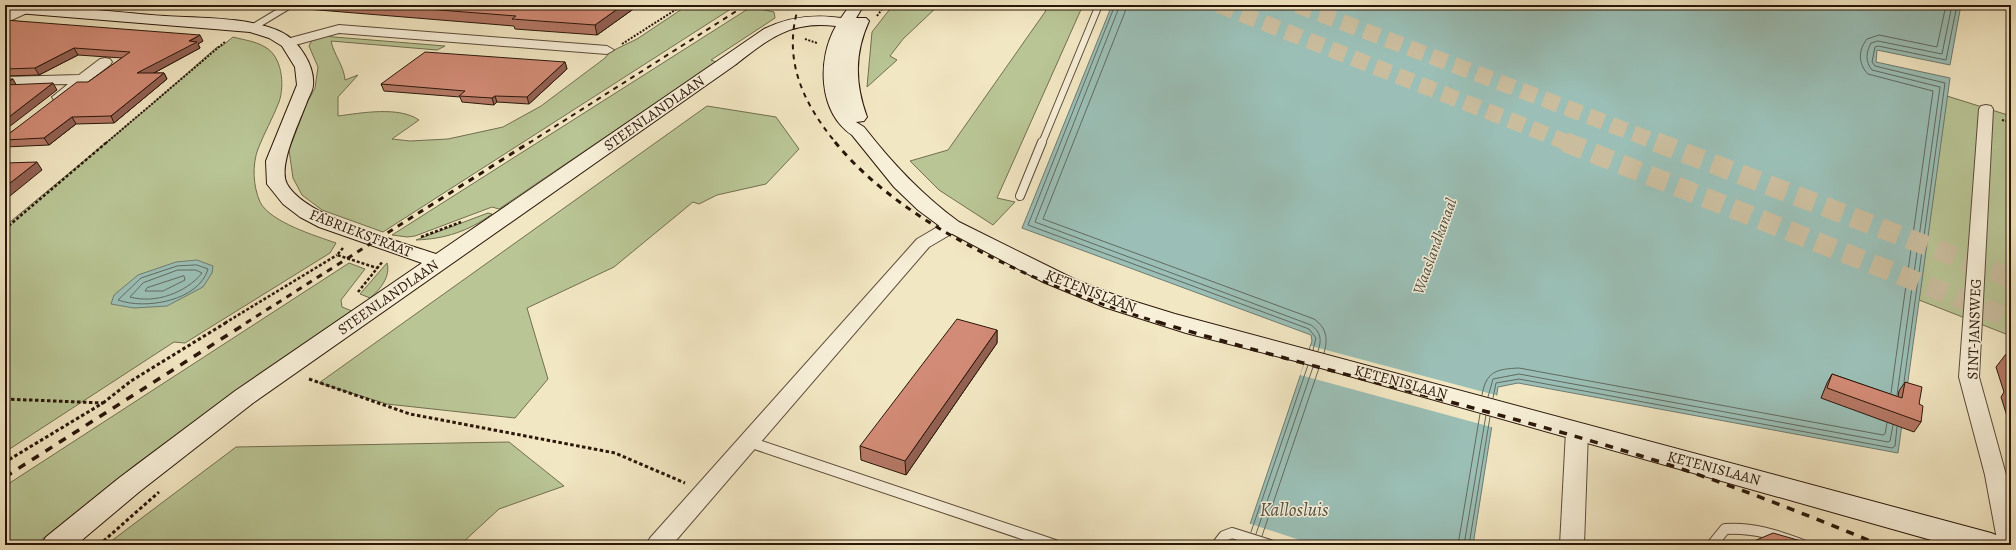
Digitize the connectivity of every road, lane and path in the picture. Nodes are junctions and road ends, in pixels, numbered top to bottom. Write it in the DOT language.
graph roads {
  1 [pos="290,5"];
  2 [pos="683,5"];
  3 [pos="857,5"];
  4 [pos="885,5"];
  5 [pos="1099,5"];
  6 [pos="5,8"];
  7 [pos="23,10"];
  8 [pos="873,12"];
  9 [pos="5,19"];
  10 [pos="247,27"];
  11 [pos="847,29"];
  12 [pos="799,38"];
  13 [pos="288,43"];
  14 [pos="819,47"];
  15 [pos="607,50"];
  16 [pos="105,62"];
  17 [pos="83,79"];
  18 [pos="5,81"];
  19 [pos="47,106"];
  20 [pos="1986,109"];
  21 [pos="1020,196"];
  22 [pos="952,226"];
  23 [pos="5,228"];
  24 [pos="355,234"];
  25 [pos="337,255"];
  26 [pos="439,262"];
  27 [pos="377,268"];
  28 [pos="315,374"];
  29 [pos="309,379"];
  30 [pos="303,383"];
  31 [pos="5,399"];
  32 [pos="103,402"];
  33 [pos="1577,431"];
  34 [pos="749,442"];
  35 [pos="5,462"];
  36 [pos="164,488"];
  37 [pos="703,493"];
  38 [pos="56,545"];
  39 [pos="99,545"];
  40 [pos="658,545"];
  41 [pos="1055,545"];
  42 [pos="1217,545"];
  43 [pos="1270,545"];
  44 [pos="1572,545"];
  45 [pos="1712,545"];
  46 [pos="1803,545"];
  47 [pos="1991,545"];
  48 [pos="2010,545"];
  1 -- 10 [label="lane"];
  2 -- 15 [label="path"];
  3 -- 11 [label="main road"];
  4 -- 8 [label="path"];
  5 -- 21 [label="lane"];
  6 -- 7 [label="main road, FABRIEKSTRAAT"];
  7 -- 9 [label="street"];
  7 -- 10 [label="main road, FABRIEKSTRAAT"];
  8 -- 11 [label="main road"];
  10 -- 13 [label="main road, FABRIEKSTRAAT"];
  10 -- 23 [label="path"];
  11 -- 22 [label="main road, KETENISLAAN"];
  11 -- 26 [label="main road, STEENLANDLAAN"];
  12 -- 14 [label="path"];
  13 -- 15 [label="street"];
  13 -- 24 [label="main road, FABRIEKSTRAAT"];
  16 -- 17 [label="street"];
  17 -- 18 [label="street"];
  17 -- 19 [label="street"];
  20 -- 48 [label="street, SINT-JANSWEG"];
  22 -- 33 [label="main road, KETENISLAAN"];
  22 -- 34 [label="street"];
  24 -- 25 [label="path"];
  24 -- 26 [label="main road, FABRIEKSTRAAT"];
  25 -- 27 [label="path"];
  25 -- 32 [label="path"];
  26 -- 38 [label="main road, STEENLANDLAAN"];
  28 -- 29 [label="path"];
  29 -- 30 [label="path"];
  29 -- 37 [label="path"];
  31 -- 32 [label="path"];
  32 -- 35 [label="path"];
  33 -- 44 [label="street"];
  33 -- 47 [label="main road, KETENISLAAN"];
  34 -- 37 [label="street"];
  34 -- 41 [label="lane"];
  36 -- 39 [label="path"];
  37 -- 40 [label="street"];
  42 -- 43 [label="lane"];
  45 -- 46 [label="lane"];
}
